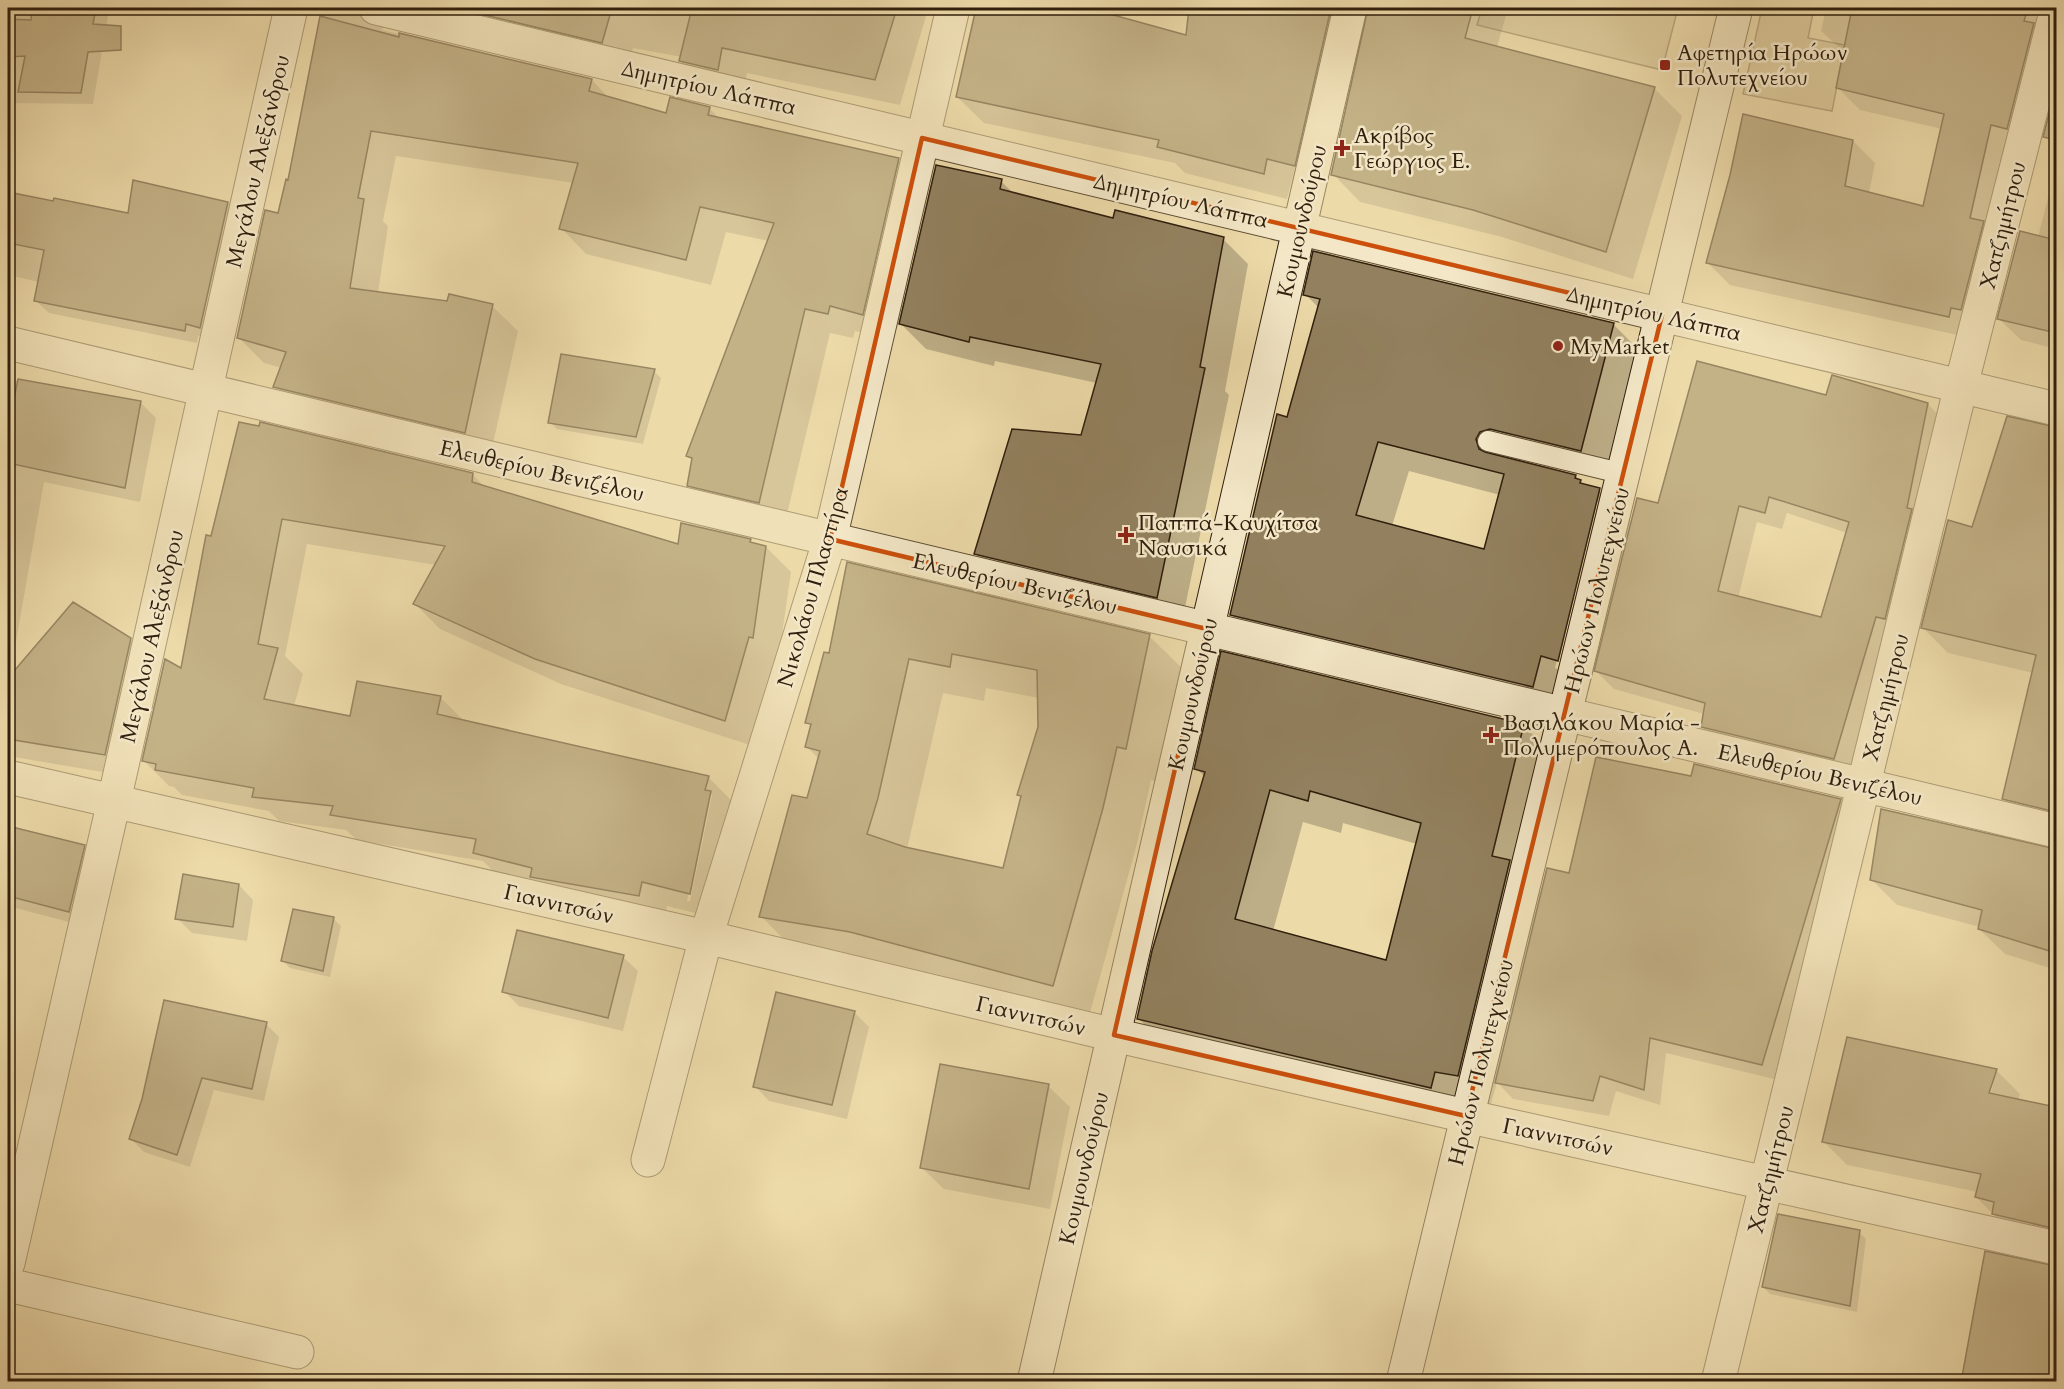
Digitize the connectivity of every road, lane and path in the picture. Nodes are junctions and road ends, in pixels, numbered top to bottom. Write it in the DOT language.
graph roads {
  1 [pos="291,8"];
  2 [pos="376,8"];
  3 [pos="953,8"];
  4 [pos="1350,8"];
  5 [pos="1736,8"];
  6 [pos="2056,12"];
  7 [pos="922,138"];
  8 [pos="1299,228"];
  9 [pos="1662,315"];
  10 [pos="8,343"];
  11 [pos="1961,386"];
  12 [pos="205,390"];
  13 [pos="2056,409"];
  14 [pos="1488,441"];
  15 [pos="1623,474"];
  16 [pos="830,539"];
  17 [pos="1207,629"];
  18 [pos="1566,713"];
  19 [pos="8,777"];
  20 [pos="1864,785"];
  21 [pos="114,801"];
  22 [pos="2056,831"];
  23 [pos="706,937"];
  24 [pos="1114,1035"];
  25 [pos="1467,1116"];
  26 [pos="648,1160"];
  27 [pos="1767,1182"];
  28 [pos="2056,1248"];
  29 [pos="8,1263"];
  30 [pos="8,1285"];
  31 [pos="297,1352"];
  32 [pos="1034,1382"];
  33 [pos="1403,1382"];
  34 [pos="1718,1382"];
  1 -- 12 [label="street, Μεγάλου Αλεξάνδρου"];
  2 -- 7 [label="street, Δημητρίου Λάππα"];
  3 -- 7 [label="street, Νικολάου Πλαστήρα"];
  4 -- 8 [label="street, Κουμουνδούρου"];
  5 -- 9 [label="street, Ηρώων Πολυτεχνείου"];
  6 -- 11 [label="street, Χατζημήτρου"];
  7 -- 8 [label="street, Δημητρίου Λάππα"];
  7 -- 16 [label="street, Νικολάου Πλαστήρα"];
  8 -- 9 [label="street, Δημητρίου Λάππα"];
  8 -- 17 [label="street, Κουμουνδούρου"];
  9 -- 11 [label="street, Δημητρίου Λάππα"];
  9 -- 15 [label="street, Ηρώων Πολυτεχνείου"];
  10 -- 12 [label="street, Ελευθερίου Βενιζέλου"];
  11 -- 13 [label="street, Δημητρίου Λάππα"];
  11 -- 20 [label="street, Χατζημήτρου"];
  12 -- 16 [label="street, Ελευθερίου Βενιζέλου"];
  12 -- 21 [label="street, Μεγάλου Αλεξάνδρου"];
  14 -- 15 [label="lane"];
  15 -- 18 [label="street, Ηρώων Πολυτεχνείου"];
  16 -- 17 [label="street, Ελευθερίου Βενιζέλου"];
  16 -- 23 [label="street, Νικολάου Πλαστήρα"];
  17 -- 18 [label="street, Ελευθερίου Βενιζέλου"];
  17 -- 24 [label="street, Κουμουνδούρου"];
  18 -- 20 [label="street, Ελευθερίου Βενιζέλου"];
  18 -- 25 [label="street, Ηρώων Πολυτεχνείου"];
  19 -- 21 [label="street, Γιαννιτσών"];
  20 -- 22 [label="street, Ελευθερίου Βενιζέλου"];
  20 -- 27 [label="street, Χατζημήτρου"];
  21 -- 23 [label="street, Γιαννιτσών"];
  21 -- 29 [label="street, Μεγάλου Αλεξάνδρου"];
  23 -- 24 [label="street, Γιαννιτσών"];
  23 -- 26 [label="street, Νικολάου Πλαστήρα"];
  24 -- 25 [label="street, Γιαννιτσών"];
  24 -- 32 [label="street, Κουμουνδούρου"];
  25 -- 27 [label="street, Γιαννιτσών"];
  25 -- 33 [label="street, Ηρώων Πολυτεχνείου"];
  27 -- 28 [label="street, Γιαννιτσών"];
  27 -- 34 [label="street, Χατζημήτρου"];
  30 -- 31 [label="street"];
}
